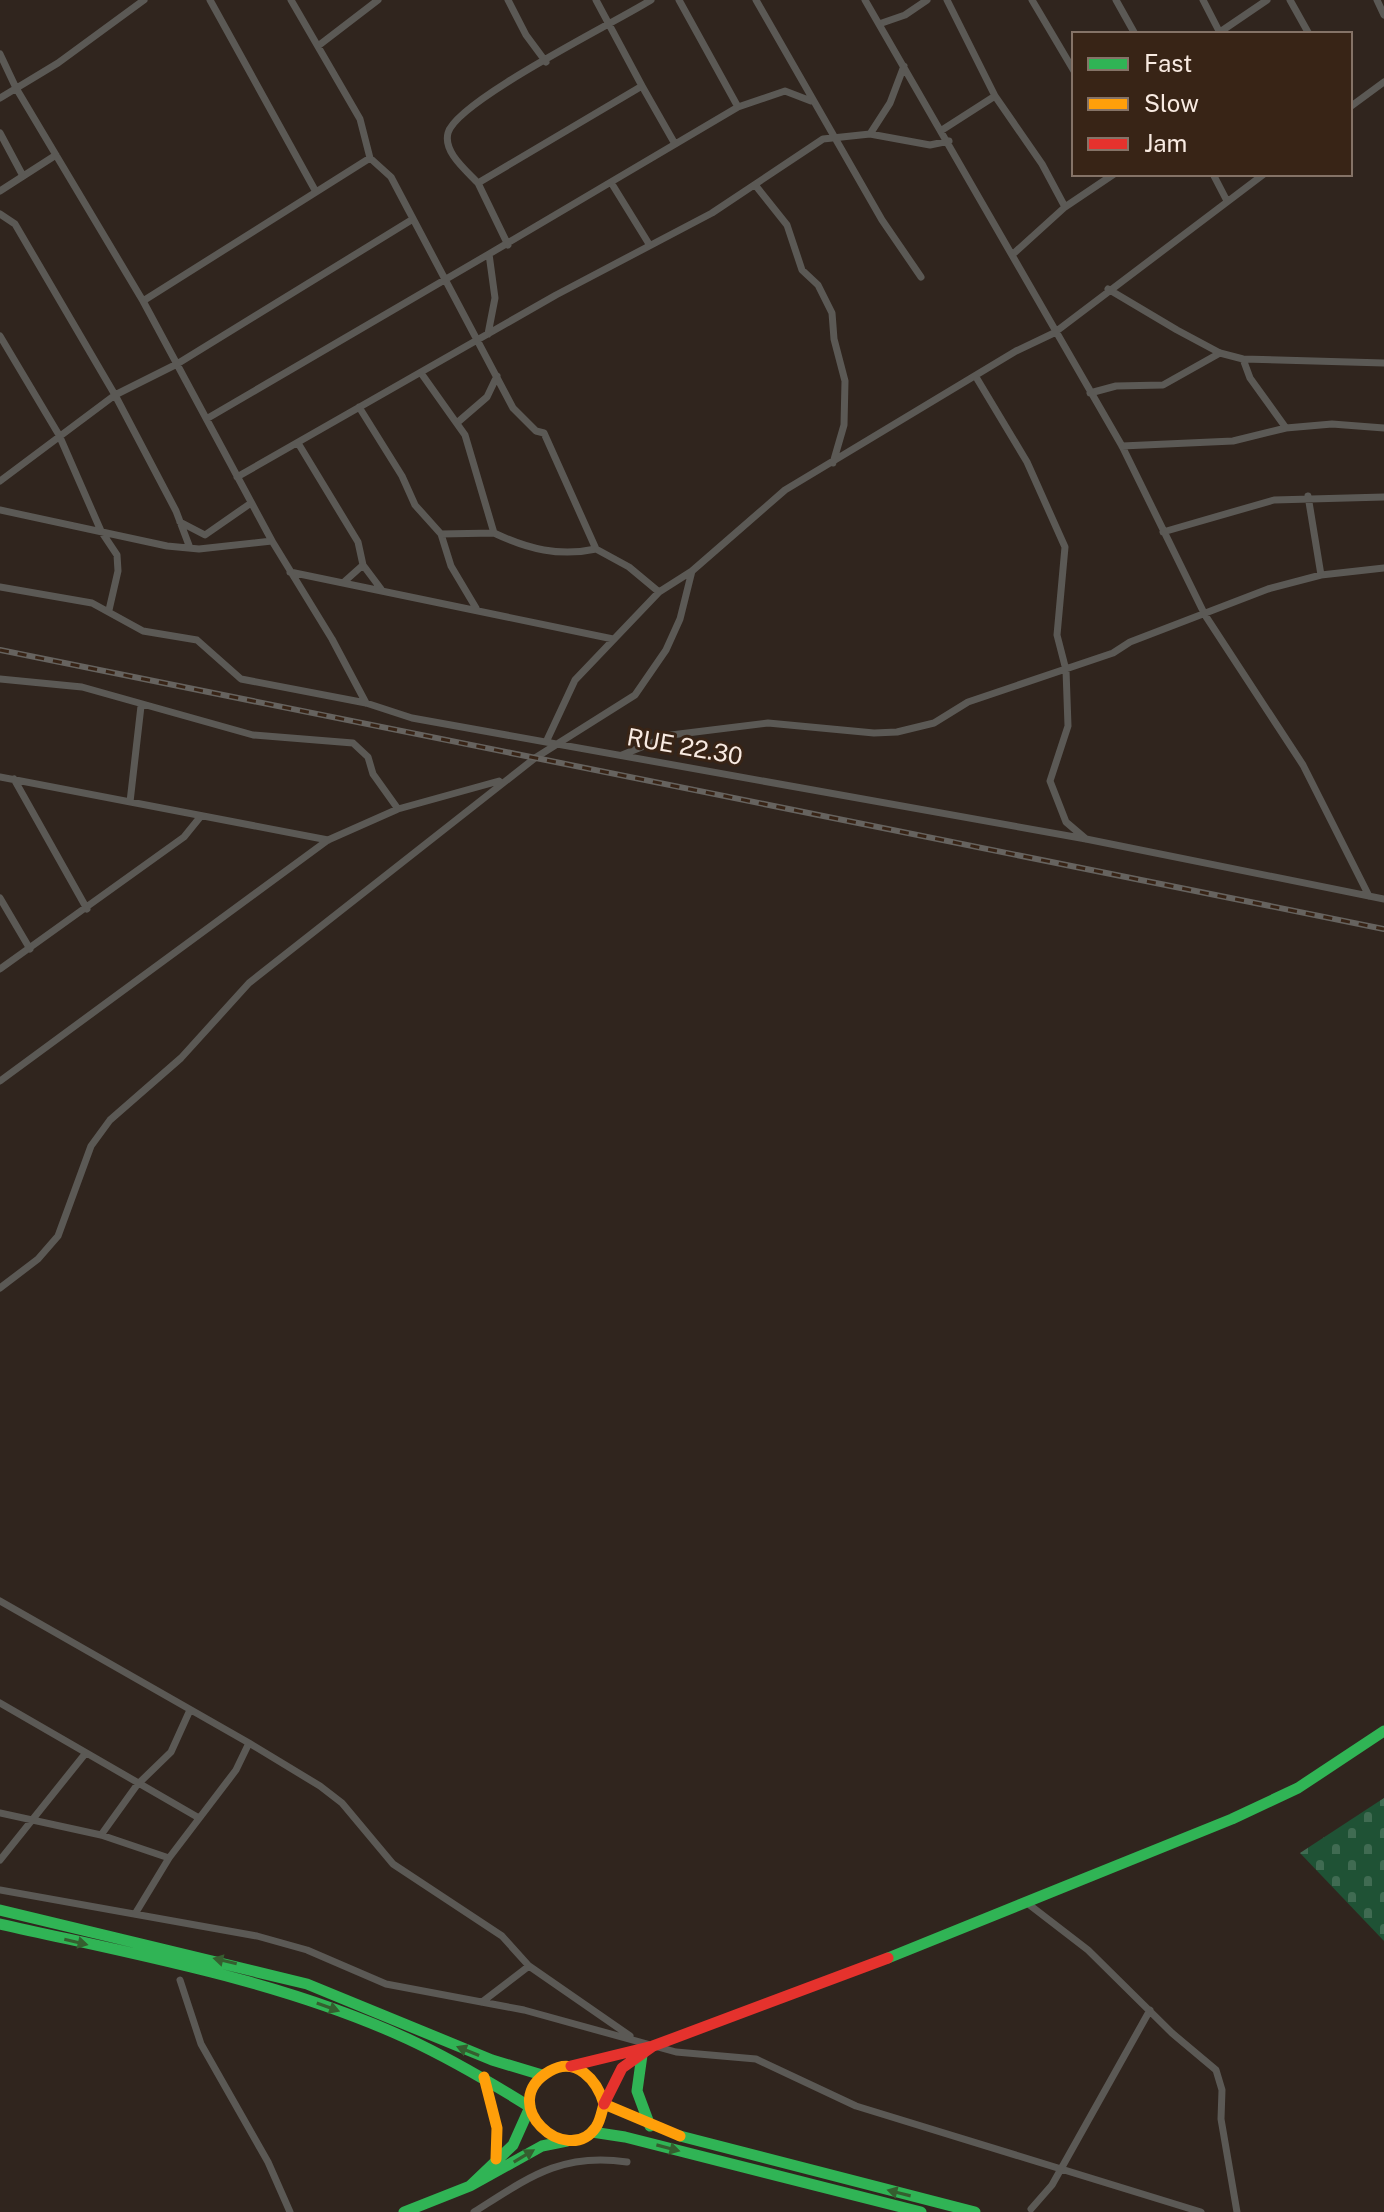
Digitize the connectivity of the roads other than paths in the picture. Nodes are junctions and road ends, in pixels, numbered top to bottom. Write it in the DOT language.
graph roads {
  1 [pos="144,0"];
  2 [pos="210,0"];
  3 [pos="291,0"];
  4 [pos="378,0"];
  5 [pos="508,0"];
  6 [pos="596,0"];
  7 [pos="651,0"];
  8 [pos="679,0"];
  9 [pos="756,0"];
  10 [pos="865,0"];
  11 [pos="927,0"];
  12 [pos="947,0"];
  13 [pos="1032,0"];
  14 [pos="1116,0"];
  15 [pos="1203,0"];
  16 [pos="1267,0"];
  17 [pos="1290,0"];
  18 [pos="1377,0"];
  19 [pos="1384,15"];
  20 [pos="879,24"];
  21 [pos="611,25"];
  22 [pos="1134,32"];
  23 [pos="1219,32"];
  24 [pos="1221,32"];
  25 [pos="1308,32"];
  26 [pos="318,46"];
  27 [pos="0,54"];
  28 [pos="546,62"];
  29 [pos="904,66"];
  30 [pos="1072,68"];
  31 [pos="1384,82"];
  32 [pos="642,86"];
  33 [pos="16,88"];
  34 [pos="995,96"];
  35 [pos="0,98"];
  36 [pos="812,101"];
  37 [pos="1352,103"];
  38 [pos="738,107"];
  39 [pos="942,130"];
  40 [pos="0,133"];
  41 [pos="870,134"];
  42 [pos="835,136"];
  43 [pos="949,141"];
  44 [pos="675,144"];
  45 [pos="56,155"];
  46 [pos="370,158"];
  47 [pos="23,176"];
  48 [pos="1111,176"];
  49 [pos="1214,176"];
  50 [pos="1261,176"];
  51 [pos="478,183"];
  52 [pos="612,184"];
  53 [pos="756,186"];
  54 [pos="0,191"];
  55 [pos="316,192"];
  56 [pos="1227,201"];
  57 [pos="1065,207"];
  58 [pos="0,214"];
  59 [pos="413,219"];
  60 [pos="649,244"];
  61 [pos="508,245"];
  62 [pos="489,254"];
  63 [pos="1012,255"];
  64 [pos="921,277"];
  65 [pos="444,280"];
  66 [pos="1108,289"];
  67 [pos="143,301"];
  68 [pos="1054,333"];
  69 [pos="488,334"];
  70 [pos="0,336"];
  71 [pos="478,340"];
  72 [pos="1220,353"];
  73 [pos="1243,359"];
  74 [pos="1384,363"];
  75 [pos="177,364"];
  76 [pos="421,373"];
  77 [pos="497,376"];
  78 [pos="976,377"];
  79 [pos="1090,393"];
  80 [pos="115,395"];
  81 [pos="359,407"];
  82 [pos="208,418"];
  83 [pos="458,422"];
  84 [pos="1286,428"];
  85 [pos="1384,428"];
  86 [pos="59,435"];
  87 [pos="298,443"];
  88 [pos="1122,446"];
  89 [pos="833,463"];
  90 [pos="237,477"];
  91 [pos="1,480"];
  92 [pos="1308,496"];
  93 [pos="1384,497"];
  94 [pos="251,503"];
  95 [pos="0,510"];
  96 [pos="180,522"];
  97 [pos="101,531"];
  98 [pos="1163,532"];
  99 [pos="494,533"];
  100 [pos="441,534"];
  101 [pos="272,541"];
  102 [pos="190,548"];
  103 [pos="596,549"];
  104 [pos="363,565"];
  105 [pos="1384,568"];
  106 [pos="692,571"];
  107 [pos="290,572"];
  108 [pos="1321,575"];
  109 [pos="344,582"];
  110 [pos="0,587"];
  111 [pos="381,589"];
  112 [pos="659,592"];
  113 [pos="476,608"];
  114 [pos="109,610"];
  115 [pos="1205,615"];
  116 [pos="613,639"];
  117 [pos="1066,670"];
  118 [pos="0,679"];
  119 [pos="366,703"];
  120 [pos="141,706"];
  121 [pos="547,740"];
  122 [pos="559,742"];
  123 [pos="621,755"];
  124 [pos="0,777"];
  125 [pos="509,777"];
  126 [pos="14,779"];
  127 [pos="130,802"];
  128 [pos="398,809"];
  129 [pos="201,816"];
  130 [pos="1086,839"];
  131 [pos="328,840"];
  132 [pos="1369,896"];
  133 [pos="0,898"];
  134 [pos="1384,899"];
  135 [pos="87,909"];
  136 [pos="30,949"];
  137 [pos="0,969"];
  138 [pos="0,1081"];
  139 [pos="0,1288"];
  140 [pos="0,1601"];
  141 [pos="0,1703"];
  142 [pos="190,1710"];
  143 [pos="1384,1731"];
  144 [pos="249,1743"];
  145 [pos="85,1754"];
  146 [pos="137,1785"];
  147 [pos="0,1813"];
  148 [pos="199,1818"];
  149 [pos="28,1820"];
  150 [pos="101,1835"];
  151 [pos="169,1858"];
  152 [pos="0,1860"];
  153 [pos="0,1890"];
  154 [pos="1027,1903"];
  155 [pos="0,1910"];
  156 [pos="135,1914"];
  157 [pos="0,1924"];
  158 [pos="529,1966"];
  159 [pos="180,1980"];
  160 [pos="482,2002"];
  161 [pos="1150,2010"];
  162 [pos="634,2039"];
  163 [pos="653,2046"];
  164 [pos="642,2055"];
  165 [pos="568,2067"];
  166 [pos="542,2075"];
  167 [pos="484,2077"];
  168 [pos="604,2104"];
  169 [pos="530,2107"];
  170 [pos="650,2126"];
  171 [pos="592,2132"];
  172 [pos="567,2141"];
  173 [pos="496,2159"];
  174 [pos="627,2162"];
  175 [pos="1061,2169"];
  176 [pos="470,2186"];
  177 [pos="1031,2209"];
  178 [pos="290,2212"];
  179 [pos="404,2212"];
  180 [pos="474,2212"];
  181 [pos="921,2212"];
  182 [pos="975,2212"];
  183 [pos="1201,2212"];
  184 [pos="1237,2212"];
  1 -- 33 [label="street"];
  2 -- 55 [label="street"];
  3 -- 26 [label="street"];
  4 -- 26 [label="street"];
  5 -- 28 [label="street"];
  6 -- 21 [label="street"];
  7 -- 21 [label="street"];
  8 -- 38 [label="street"];
  9 -- 36 [label="street"];
  10 -- 20 [label="street"];
  11 -- 20 [label="street"];
  12 -- 34 [label="street"];
  13 -- 30 [label="street"];
  14 -- 22 [label="street"];
  15 -- 23 [label="street"];
  16 -- 24 [label="street"];
  17 -- 25 [label="street"];
  18 -- 19 [label="street"];
  20 -- 29 [label="street"];
  21 -- 28 [label="street"];
  21 -- 32 [label="street"];
  26 -- 46 [label="street"];
  27 -- 33 [label="street"];
  28 -- 51 [label="street"];
  29 -- 39 [label="street"];
  29 -- 41 [label="street"];
  31 -- 37 [label="street"];
  32 -- 44 [label="street"];
  32 -- 51 [label="street"];
  33 -- 35 [label="street"];
  33 -- 45 [label="street"];
  34 -- 39 [label="street"];
  34 -- 57 [label="street"];
  36 -- 38 [label="street"];
  36 -- 42 [label="street"];
  38 -- 44 [label="street"];
  39 -- 43 [label="street"];
  40 -- 47 [label="street"];
  41 -- 42 [label="street"];
  41 -- 43 [label="street"];
  42 -- 53 [label="street"];
  42 -- 64 [label="street"];
  43 -- 63 [label="street"];
  44 -- 52 [label="street"];
  45 -- 47 [label="street"];
  45 -- 67 [label="street"];
  46 -- 55 [label="street"];
  46 -- 59 [label="street"];
  47 -- 54 [label="street"];
  48 -- 57 [label="street"];
  49 -- 56 [label="street"];
  50 -- 56 [label="street"];
  51 -- 61 [label="street"];
  52 -- 60 [label="street"];
  52 -- 61 [label="street"];
  53 -- 60 [label="street"];
  53 -- 89 [label="street"];
  55 -- 67 [label="street"];
  56 -- 66 [label="street"];
  57 -- 63 [label="street"];
  58 -- 80 [label="street"];
  59 -- 65 [label="street"];
  59 -- 75 [label="street"];
  60 -- 69 [label="street"];
  61 -- 62 [label="street"];
  62 -- 65 [label="street"];
  62 -- 69 [label="street"];
  63 -- 68 [label="street"];
  65 -- 71 [label="street"];
  65 -- 82 [label="street"];
  66 -- 68 [label="street"];
  66 -- 72 [label="street"];
  67 -- 75 [label="street"];
  68 -- 78 [label="street"];
  68 -- 79 [label="street"];
  69 -- 71 [label="street"];
  70 -- 86 [label="street"];
  71 -- 76 [label="street"];
  71 -- 77 [label="street"];
  72 -- 73 [label="street"];
  72 -- 79 [label="street"];
  73 -- 74 [label="street"];
  73 -- 84 [label="street"];
  75 -- 80 [label="street"];
  75 -- 82 [label="street"];
  76 -- 81 [label="street"];
  76 -- 83 [label="street"];
  77 -- 83 [label="street"];
  77 -- 103 [label="street"];
  78 -- 89 [label="street"];
  78 -- 117 [label="street"];
  79 -- 88 [label="street"];
  80 -- 86 [label="street"];
  80 -- 96 [label="street"];
  81 -- 87 [label="street"];
  81 -- 100 [label="street"];
  82 -- 90 [label="street"];
  83 -- 99 [label="street"];
  84 -- 85 [label="street"];
  84 -- 88 [label="street"];
  86 -- 91 [label="street"];
  86 -- 97 [label="street"];
  87 -- 90 [label="street"];
  87 -- 104 [label="street"];
  88 -- 98 [label="street"];
  89 -- 106 [label="street"];
  90 -- 94 [label="street"];
  92 -- 93 [label="street"];
  92 -- 98 [label="street"];
  92 -- 108 [label="street"];
  94 -- 96 [label="street"];
  94 -- 101 [label="street"];
  95 -- 97 [label="street"];
  96 -- 102 [label="street"];
  97 -- 102 [label="street"];
  97 -- 114 [label="street"];
  98 -- 115 [label="street"];
  99 -- 100 [label="street"];
  99 -- 103 [label="street"];
  100 -- 113 [label="street"];
  101 -- 102 [label="street"];
  101 -- 107 [label="street"];
  103 -- 112 [label="street"];
  104 -- 109 [label="street"];
  104 -- 111 [label="street"];
  105 -- 108 [label="street"];
  106 -- 112 [label="street"];
  106 -- 122 [label="street"];
  107 -- 109 [label="street"];
  107 -- 119 [label="street"];
  108 -- 115 [label="street"];
  109 -- 111 [label="street"];
  110 -- 114 [label="street, RUE 22.30"];
  111 -- 113 [label="street"];
  112 -- 116 [label="street"];
  113 -- 116 [label="street"];
  114 -- 119 [label="street, RUE 22.30"];
  115 -- 117 [label="street"];
  115 -- 132 [label="street"];
  116 -- 121 [label="street"];
  117 -- 123 [label="street"];
  117 -- 130 [label="street"];
  118 -- 120 [label="street"];
  119 -- 121 [label="street, RUE 22.30"];
  120 -- 127 [label="street"];
  120 -- 128 [label="street"];
  121 -- 122 [label="street, RUE 22.30"];
  122 -- 123 [label="street, RUE 22.30"];
  122 -- 125 [label="street"];
  123 -- 130 [label="street, RUE 22.30"];
  124 -- 126 [label="street"];
  125 -- 128 [label="street"];
  125 -- 139 [label="street"];
  126 -- 127 [label="street"];
  126 -- 135 [label="street"];
  127 -- 129 [label="street"];
  128 -- 131 [label="street"];
  129 -- 131 [label="street"];
  129 -- 135 [label="street"];
  130 -- 132 [label="street, RUE 22.30"];
  131 -- 138 [label="street"];
  132 -- 134 [label="street, RUE 22.30"];
  133 -- 136 [label="street"];
  135 -- 136 [label="street"];
  136 -- 137 [label="street"];
  140 -- 142 [label="street"];
  141 -- 145 [label="street"];
  142 -- 144 [label="street"];
  142 -- 146 [label="street"];
  143 -- 154 [label="main road"];
  144 -- 148 [label="street"];
  144 -- 158 [label="street"];
  145 -- 146 [label="street"];
  145 -- 149 [label="street"];
  146 -- 148 [label="street"];
  146 -- 150 [label="street"];
  147 -- 149 [label="street"];
  148 -- 151 [label="street"];
  149 -- 150 [label="street"];
  149 -- 152 [label="street"];
  150 -- 151 [label="street"];
  151 -- 156 [label="street"];
  153 -- 156 [label="street"];
  154 -- 161 [label="street"];
  154 -- 163 [label="main road"];
  166 -- 155 [label="main road, one-way"];
  156 -- 160 [label="street"];
  157 -- 167 [label="main road, one-way"];
  158 -- 160 [label="street"];
  158 -- 162 [label="street"];
  159 -- 178 [label="street"];
  160 -- 162 [label="street"];
  161 -- 175 [label="street"];
  161 -- 184 [label="street"];
  162 -- 163 [label="street"];
  163 -- 164 [label="main road"];
  163 -- 165 [label="main road"];
  163 -- 175 [label="street"];
  164 -- 168 [label="main road"];
  164 -- 170 [label="main road"];
  165 -- 166 [label="main road"];
  165 -- 168 [label="main road"];
  166 -- 169 [label="main road"];
  167 -- 169 [label="main road"];
  167 -- 173 [label="main road"];
  168 -- 170 [label="main road"];
  168 -- 171 [label="main road"];
  169 -- 172 [label="main road"];
  169 -- 173 [label="main road"];
  182 -- 170 [label="main road, one-way"];
  171 -- 172 [label="main road"];
  171 -- 181 [label="main road, one-way"];
  176 -- 172 [label="main road, one-way"];
  173 -- 176 [label="main road"];
  174 -- 180 [label="street"];
  175 -- 177 [label="street"];
  175 -- 183 [label="street"];
  176 -- 179 [label="main road"];
}
